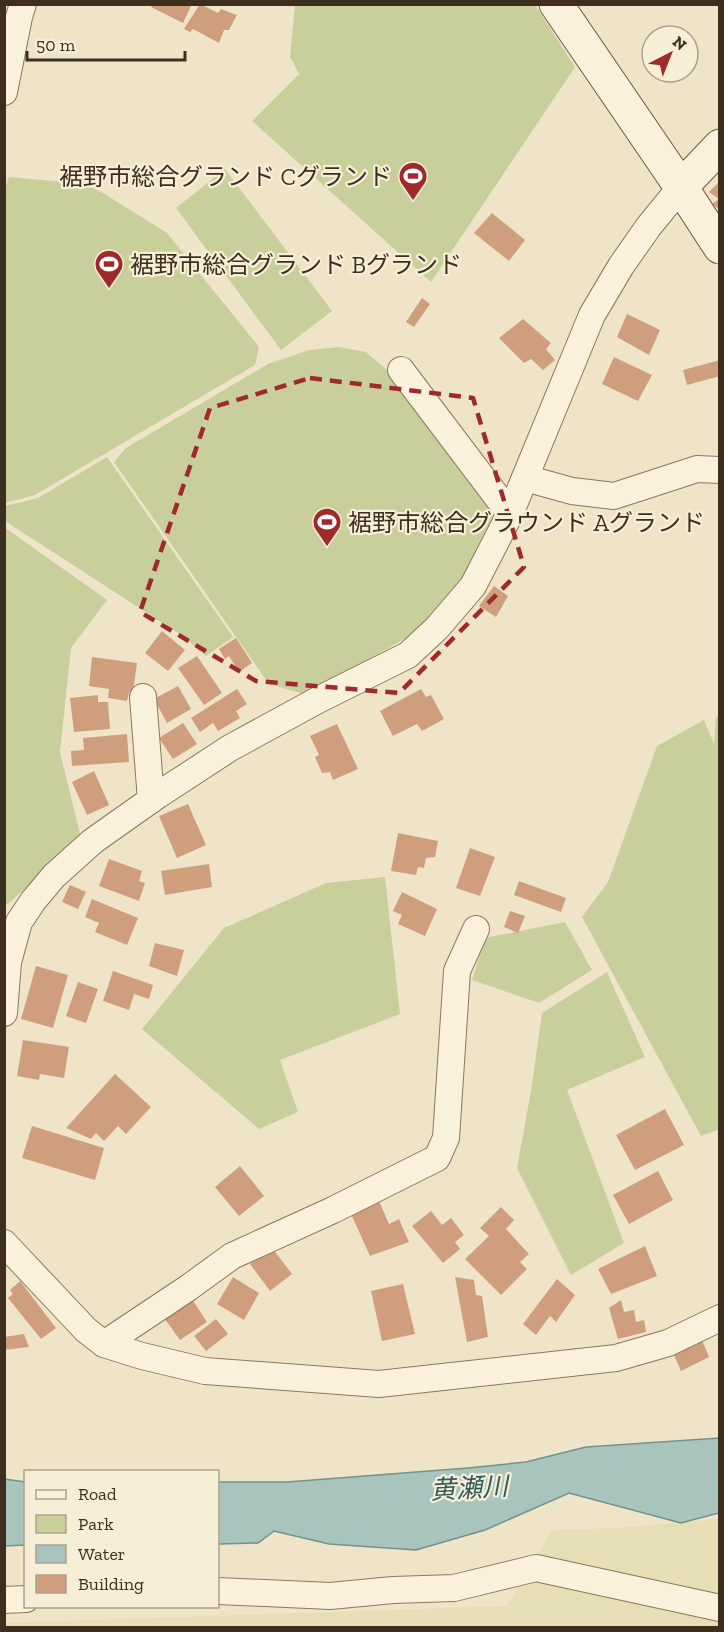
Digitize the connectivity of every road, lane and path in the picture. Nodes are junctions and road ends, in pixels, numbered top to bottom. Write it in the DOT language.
graph roads {
  1 [pos="23,4"];
  2 [pos="556,4"];
  3 [pos="4,92"];
  4 [pos="720,146"];
  5 [pos="681,187"];
  6 [pos="720,247"];
  7 [pos="401,370"];
  8 [pos="720,470"];
  9 [pos="525,478"];
  10 [pos="510,514"];
  11 [pos="143,697"];
  12 [pos="151,800"];
  13 [pos="12,918"];
  14 [pos="476,929"];
  15 [pos="4,1013"];
  16 [pos="4,1243"];
  17 [pos="720,1318"];
  18 [pos="104,1344"];
  19 [pos="219,1591"];
  20 [pos="24,1599"];
  21 [pos="4,1600"];
  22 [pos="720,1608"];
  1 -- 3 [label="street"];
  2 -- 5 [label="street"];
  4 -- 5 [label="street"];
  5 -- 6 [label="street"];
  5 -- 9 [label="street"];
  7 -- 10 [label="street"];
  8 -- 9 [label="street"];
  9 -- 10 [label="street"];
  10 -- 12 [label="street"];
  11 -- 12 [label="street"];
  12 -- 13 [label="street"];
  13 -- 15 [label="street"];
  14 -- 18 [label="street"];
  16 -- 18 [label="street"];
  17 -- 18 [label="street"];
  19 -- 22 [label="street"];
  20 -- 21 [label="street"];
}
